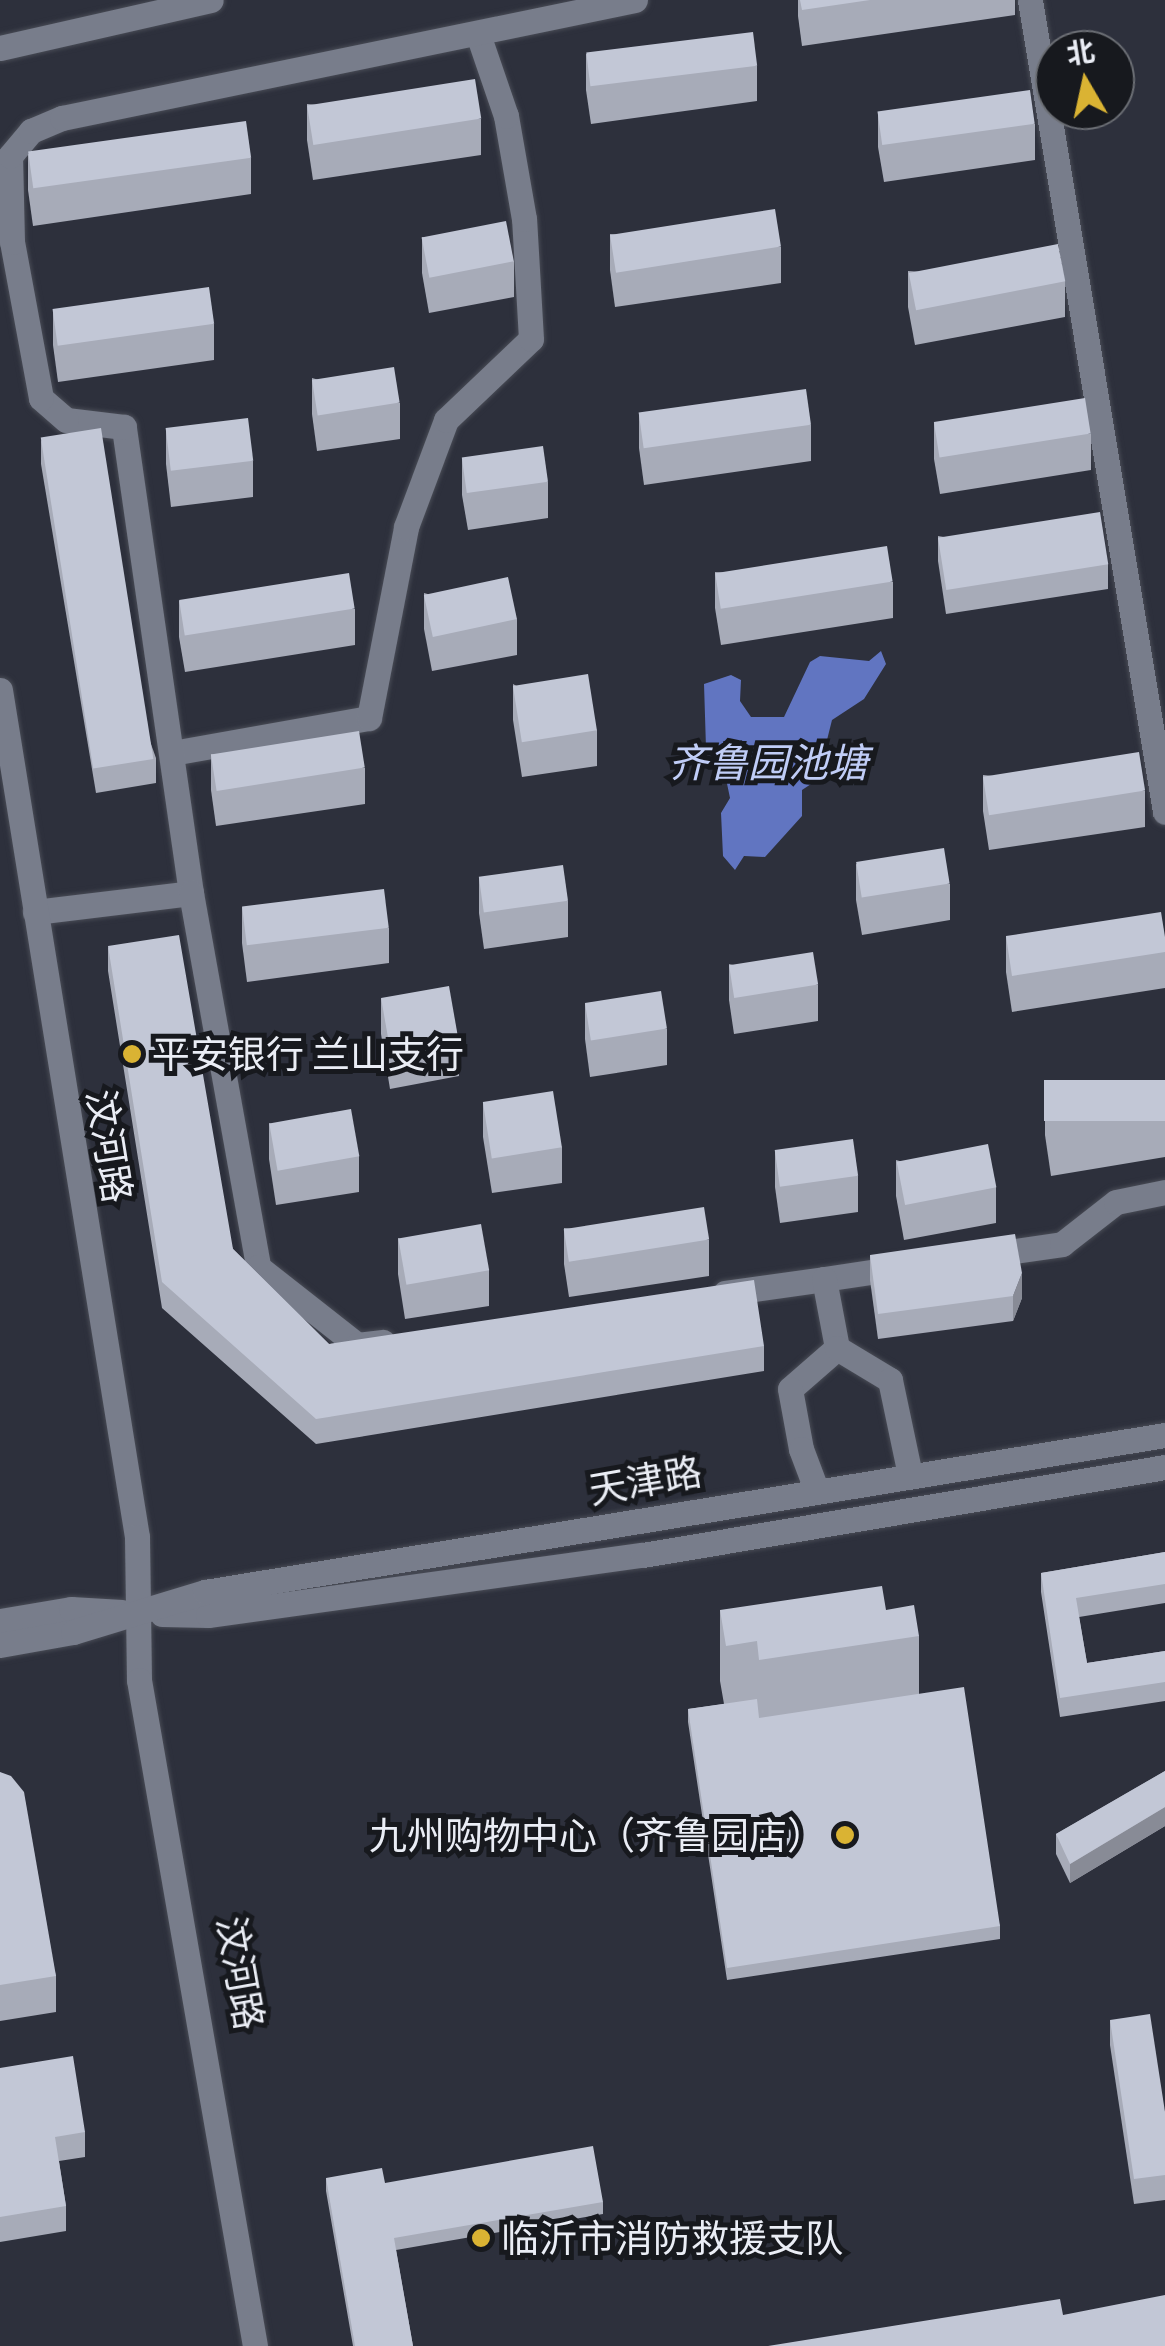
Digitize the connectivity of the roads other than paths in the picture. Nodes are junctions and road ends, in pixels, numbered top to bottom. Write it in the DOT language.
graph roads {
  1 [pos="166,0"];
  2 [pos="211,0"];
  3 [pos="506,0"];
  4 [pos="635,0"];
  5 [pos="1030,0"];
  6 [pos="512,27"];
  7 [pos="478,34"];
  8 [pos="0,38"];
  9 [pos="0,48"];
  10 [pos="0,690"];
  11 [pos="1157,704"];
  12 [pos="172,753"];
  13 [pos="0,767"];
  14 [pos="1165,812"];
  15 [pos="191,893"];
  16 [pos="35,912"];
  17 [pos="1165,1192"];
  18 [pos="824,1280"];
  19 [pos="707,1296"];
  20 [pos="416,1337"];
  21 [pos="837,1348"];
  22 [pos="1165,1435"];
  23 [pos="1165,1467"];
  24 [pos="910,1475"];
  25 [pos="816,1489"];
  26 [pos="141,1614"];
  27 [pos="0,1621"];
  28 [pos="0,1646"];
  29 [pos="255,2346"];
  30 [pos="266,2346"];
  1 -- 8 [label="street"];
  2 -- 9 [label="street"];
  3 -- 6 [label="street"];
  4 -- 6 [label="street"];
  5 -- 11 [label="street"];
  6 -- 7 [label="street"];
  7 -- 12 [label="street"];
  7 -- 12 [label="street"];
  10 -- 16 [label="street, 汶河路"];
  11 -- 14 [label="street"];
  12 -- 15 [label="street"];
  13 -- 26 [label="street, 汶河路"];
  15 -- 16 [label="street"];
  15 -- 20 [label="street"];
  16 -- 26 [label="street, 汶河路"];
  17 -- 18 [label="street"];
  18 -- 19 [label="street"];
  18 -- 21 [label="street"];
  21 -- 24 [label="street"];
  21 -- 25 [label="street"];
  22 -- 24 [label="street, 天津路"];
  23 -- 26 [label="street, 天津路"];
  24 -- 25 [label="street, 天津路"];
  25 -- 26 [label="street, 天津路"];
  26 -- 27 [label="street, 天津路"];
  26 -- 28 [label="street, 天津路"];
  26 -- 29 [label="street, 汶河路"];
  26 -- 30 [label="street, 汶河路"];
}
